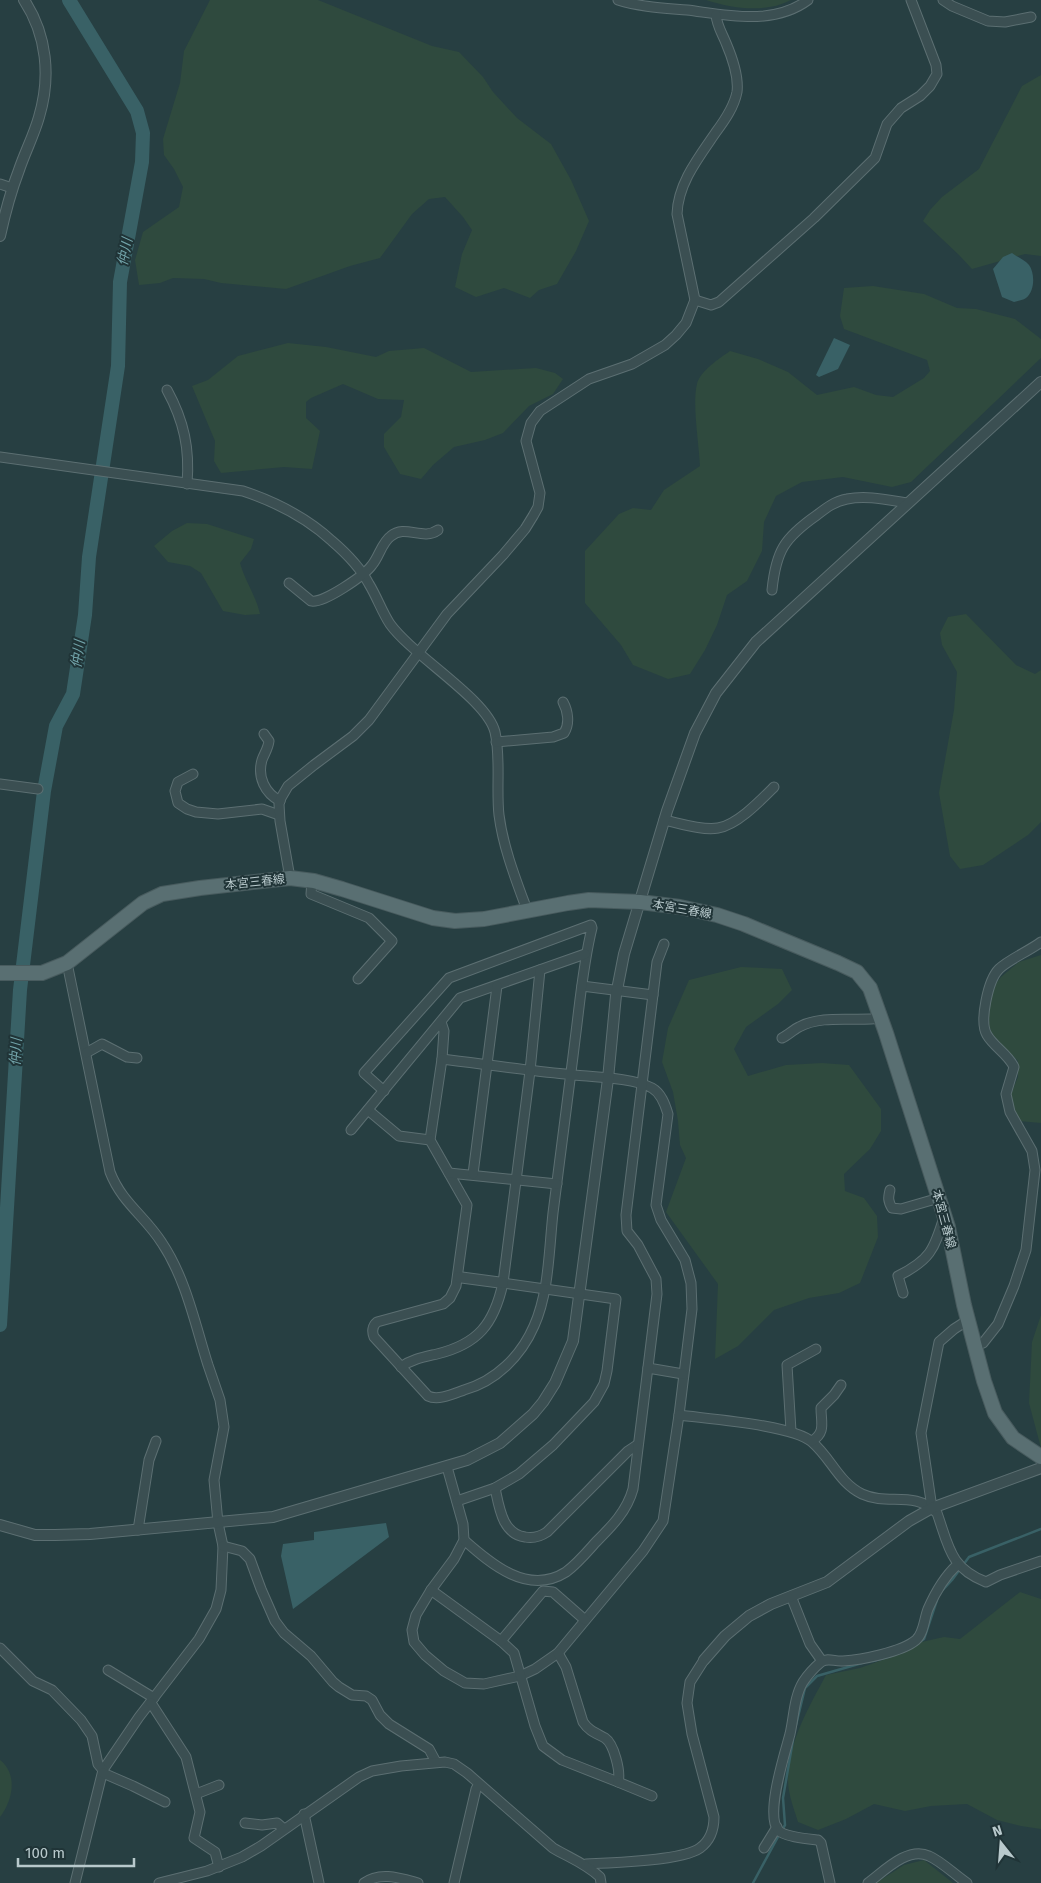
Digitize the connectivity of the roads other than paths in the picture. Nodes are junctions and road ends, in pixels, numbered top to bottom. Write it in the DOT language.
graph roads {
  1 [pos="24,0"];
  2 [pos="618,0"];
  3 [pos="808,0"];
  4 [pos="912,0"];
  5 [pos="943,0"];
  6 [pos="716,15"];
  7 [pos="1031,17"];
  8 [pos="0,184"];
  9 [pos="12,188"];
  10 [pos="0,236"];
  11 [pos="695,300"];
  12 [pos="1041,382"];
  13 [pos="167,390"];
  14 [pos="0,457"];
  15 [pos="187,484"];
  16 [pos="908,503"];
  17 [pos="438,530"];
  18 [pos="364,574"];
  19 [pos="289,583"];
  20 [pos="772,590"];
  21 [pos="418,654"];
  22 [pos="563,702"];
  23 [pos="264,734"];
  24 [pos="496,742"];
  25 [pos="193,774"];
  26 [pos="0,784"];
  27 [pos="774,788"];
  28 [pos="38,790"];
  29 [pos="280,801"];
  30 [pos="279,815"];
  31 [pos="664,820"];
  32 [pos="290,878"];
  33 [pos="312,881"];
  34 [pos="640,902"];
  35 [pos="526,910"];
  36 [pos="1041,942"];
  37 [pos="664,944"];
  38 [pos="585,954"];
  39 [pos="67,963"];
  40 [pos="540,970"];
  41 [pos="0,973"];
  42 [pos="358,979"];
  43 [pos="497,986"];
  44 [pos="582,986"];
  45 [pos="617,990"];
  46 [pos="653,995"];
  47 [pos="881,1018"];
  48 [pos="441,1022"];
  49 [pos="782,1038"];
  50 [pos="86,1053"];
  51 [pos="137,1058"];
  52 [pos="442,1060"];
  53 [pos="487,1064"];
  54 [pos="530,1070"];
  55 [pos="571,1075"];
  56 [pos="608,1079"];
  57 [pos="642,1084"];
  58 [pos="384,1091"];
  59 [pos="368,1110"];
  60 [pos="351,1130"];
  61 [pos="430,1140"];
  62 [pos="1038,1170"];
  63 [pos="450,1173"];
  64 [pos="473,1174"];
  65 [pos="515,1180"];
  66 [pos="557,1184"];
  67 [pos="890,1190"];
  68 [pos="939,1198"];
  69 [pos="945,1216"];
  70 [pos="458,1277"];
  71 [pos="503,1283"];
  72 [pos="544,1288"];
  73 [pos="580,1293"];
  74 [pos="903,1294"];
  75 [pos="968,1320"];
  76 [pos="974,1346"];
  77 [pos="816,1349"];
  78 [pos="401,1367"];
  79 [pos="648,1368"];
  80 [pos="683,1374"];
  81 [pos="841,1385"];
  82 [pos="679,1415"];
  83 [pos="791,1431"];
  84 [pos="156,1441"];
  85 [pos="812,1442"];
  86 [pos="637,1446"];
  87 [pos="1041,1458"];
  88 [pos="447,1467"];
  89 [pos="1041,1468"];
  90 [pos="495,1488"];
  91 [pos="457,1500"];
  92 [pos="932,1508"];
  93 [pos="218,1523"];
  94 [pos="0,1525"];
  95 [pos="138,1530"];
  96 [pos="464,1540"];
  97 [pos="223,1546"];
  98 [pos="1041,1561"];
  99 [pos="957,1565"];
  100 [pos="431,1590"];
  101 [pos="791,1596"];
  102 [pos="585,1620"];
  103 [pos="502,1641"];
  104 [pos="0,1648"];
  105 [pos="558,1653"];
  106 [pos="704,1660"];
  107 [pos="822,1662"];
  108 [pos="108,1670"];
  109 [pos="520,1676"];
  110 [pos="152,1700"];
  111 [pos="436,1762"];
  112 [pos="103,1771"];
  113 [pos="618,1782"];
  114 [pos="479,1784"];
  115 [pos="219,1785"];
  116 [pos="196,1794"];
  117 [pos="652,1796"];
  118 [pos="165,1802"];
  119 [pos="304,1814"];
  120 [pos="245,1823"];
  121 [pos="776,1827"];
  122 [pos="284,1829"];
  123 [pos="764,1848"];
  124 [pos="586,1864"];
  125 [pos="219,1867"];
  126 [pos="187,1880"];
  127 [pos="75,1883"];
  128 [pos="160,1883"];
  129 [pos="319,1883"];
  130 [pos="364,1883"];
  131 [pos="418,1883"];
  132 [pos="454,1883"];
  133 [pos="601,1883"];
  134 [pos="830,1883"];
  135 [pos="868,1883"];
  136 [pos="967,1883"];
  1 -- 9 [label="street"];
  2 -- 6 [label="street"];
  3 -- 6 [label="street"];
  4 -- 11 [label="street"];
  5 -- 7 [label="street"];
  6 -- 11 [label="street"];
  8 -- 9 [label="street"];
  9 -- 10 [label="street"];
  11 -- 21 [label="street"];
  12 -- 16 [label="street"];
  13 -- 15 [label="street"];
  14 -- 15 [label="street"];
  15 -- 18 [label="street"];
  16 -- 20 [label="street"];
  16 -- 31 [label="street"];
  17 -- 18 [label="street"];
  18 -- 19 [label="street"];
  18 -- 21 [label="street"];
  21 -- 24 [label="street"];
  21 -- 29 [label="street"];
  22 -- 24 [label="street"];
  23 -- 29 [label="street"];
  24 -- 35 [label="street"];
  25 -- 30 [label="street"];
  26 -- 28 [label="street"];
  27 -- 31 [label="street"];
  29 -- 30 [label="street"];
  30 -- 32 [label="street"];
  31 -- 34 [label="street"];
  32 -- 33 [label="main road, 本宮三春線"];
  32 -- 39 [label="main road, 本宮三春線"];
  33 -- 35 [label="main road, 本宮三春線"];
  33 -- 42 [label="street"];
  34 -- 35 [label="main road, 本宮三春線"];
  34 -- 45 [label="street"];
  34 -- 47 [label="main road, 本宮三春線"];
  36 -- 62 [label="street"];
  37 -- 46 [label="street"];
  38 -- 40 [label="street"];
  38 -- 44 [label="street"];
  38 -- 58 [label="street"];
  39 -- 41 [label="main road, 本宮三春線"];
  39 -- 50 [label="street"];
  40 -- 43 [label="street"];
  40 -- 54 [label="street"];
  43 -- 48 [label="street"];
  43 -- 53 [label="street"];
  44 -- 45 [label="street"];
  44 -- 55 [label="street"];
  45 -- 46 [label="street"];
  45 -- 56 [label="street"];
  46 -- 57 [label="street"];
  47 -- 49 [label="street"];
  47 -- 68 [label="main road, 本宮三春線"];
  48 -- 52 [label="street"];
  48 -- 58 [label="street"];
  50 -- 51 [label="street"];
  50 -- 93 [label="street"];
  52 -- 53 [label="street"];
  52 -- 61 [label="street"];
  53 -- 54 [label="street"];
  53 -- 64 [label="street"];
  54 -- 55 [label="street"];
  54 -- 65 [label="street"];
  55 -- 56 [label="street"];
  55 -- 66 [label="street"];
  56 -- 57 [label="street"];
  56 -- 73 [label="street"];
  57 -- 79 [label="street"];
  57 -- 80 [label="street"];
  58 -- 59 [label="street"];
  59 -- 60 [label="street"];
  59 -- 61 [label="street"];
  61 -- 63 [label="street"];
  62 -- 76 [label="street"];
  63 -- 64 [label="street"];
  63 -- 70 [label="street"];
  64 -- 65 [label="street"];
  65 -- 66 [label="street"];
  65 -- 71 [label="street"];
  66 -- 72 [label="street"];
  67 -- 68 [label="street"];
  68 -- 69 [label="main road, 本宮三春線"];
  69 -- 74 [label="street"];
  69 -- 75 [label="main road, 本宮三春線"];
  70 -- 71 [label="street"];
  70 -- 78 [label="street"];
  71 -- 72 [label="street"];
  71 -- 78 [label="street"];
  72 -- 73 [label="street"];
  72 -- 78 [label="street"];
  73 -- 88 [label="street"];
  73 -- 90 [label="street"];
  75 -- 76 [label="main road, 本宮三春線"];
  75 -- 92 [label="street"];
  76 -- 87 [label="main road, 本宮三春線"];
  77 -- 83 [label="street"];
  79 -- 80 [label="street"];
  79 -- 86 [label="street"];
  80 -- 82 [label="street"];
  81 -- 85 [label="street"];
  82 -- 83 [label="street"];
  82 -- 102 [label="street"];
  83 -- 85 [label="street"];
  84 -- 95 [label="street"];
  85 -- 92 [label="street"];
  86 -- 90 [label="street"];
  86 -- 96 [label="street"];
  88 -- 91 [label="street"];
  88 -- 93 [label="street"];
  89 -- 92 [label="street"];
  90 -- 91 [label="street"];
  91 -- 96 [label="street"];
  92 -- 99 [label="street"];
  92 -- 101 [label="street"];
  93 -- 95 [label="street"];
  93 -- 97 [label="street"];
  94 -- 95 [label="street"];
  96 -- 100 [label="street"];
  97 -- 110 [label="street"];
  97 -- 111 [label="street"];
  98 -- 99 [label="street"];
  99 -- 107 [label="street"];
  100 -- 103 [label="street"];
  100 -- 109 [label="street"];
  101 -- 106 [label="street"];
  101 -- 107 [label="street"];
  102 -- 103 [label="street"];
  102 -- 105 [label="street"];
  103 -- 109 [label="street"];
  104 -- 112 [label="street"];
  105 -- 109 [label="street"];
  105 -- 113 [label="street"];
  106 -- 124 [label="street"];
  107 -- 121 [label="street"];
  108 -- 110 [label="street"];
  109 -- 113 [label="street"];
  110 -- 112 [label="street"];
  110 -- 116 [label="street"];
  111 -- 114 [label="street"];
  111 -- 119 [label="street"];
  112 -- 118 [label="street"];
  112 -- 127 [label="street"];
  113 -- 117 [label="street"];
  114 -- 124 [label="street"];
  114 -- 132 [label="street"];
  115 -- 116 [label="street"];
  116 -- 125 [label="street"];
  119 -- 122 [label="street"];
  119 -- 129 [label="street"];
  120 -- 122 [label="street"];
  121 -- 123 [label="street"];
  121 -- 134 [label="street"];
  122 -- 125 [label="street"];
  124 -- 133 [label="street"];
  125 -- 126 [label="street"];
  126 -- 128 [label="street"];
  130 -- 131 [label="street"];
  135 -- 136 [label="street"];
}
